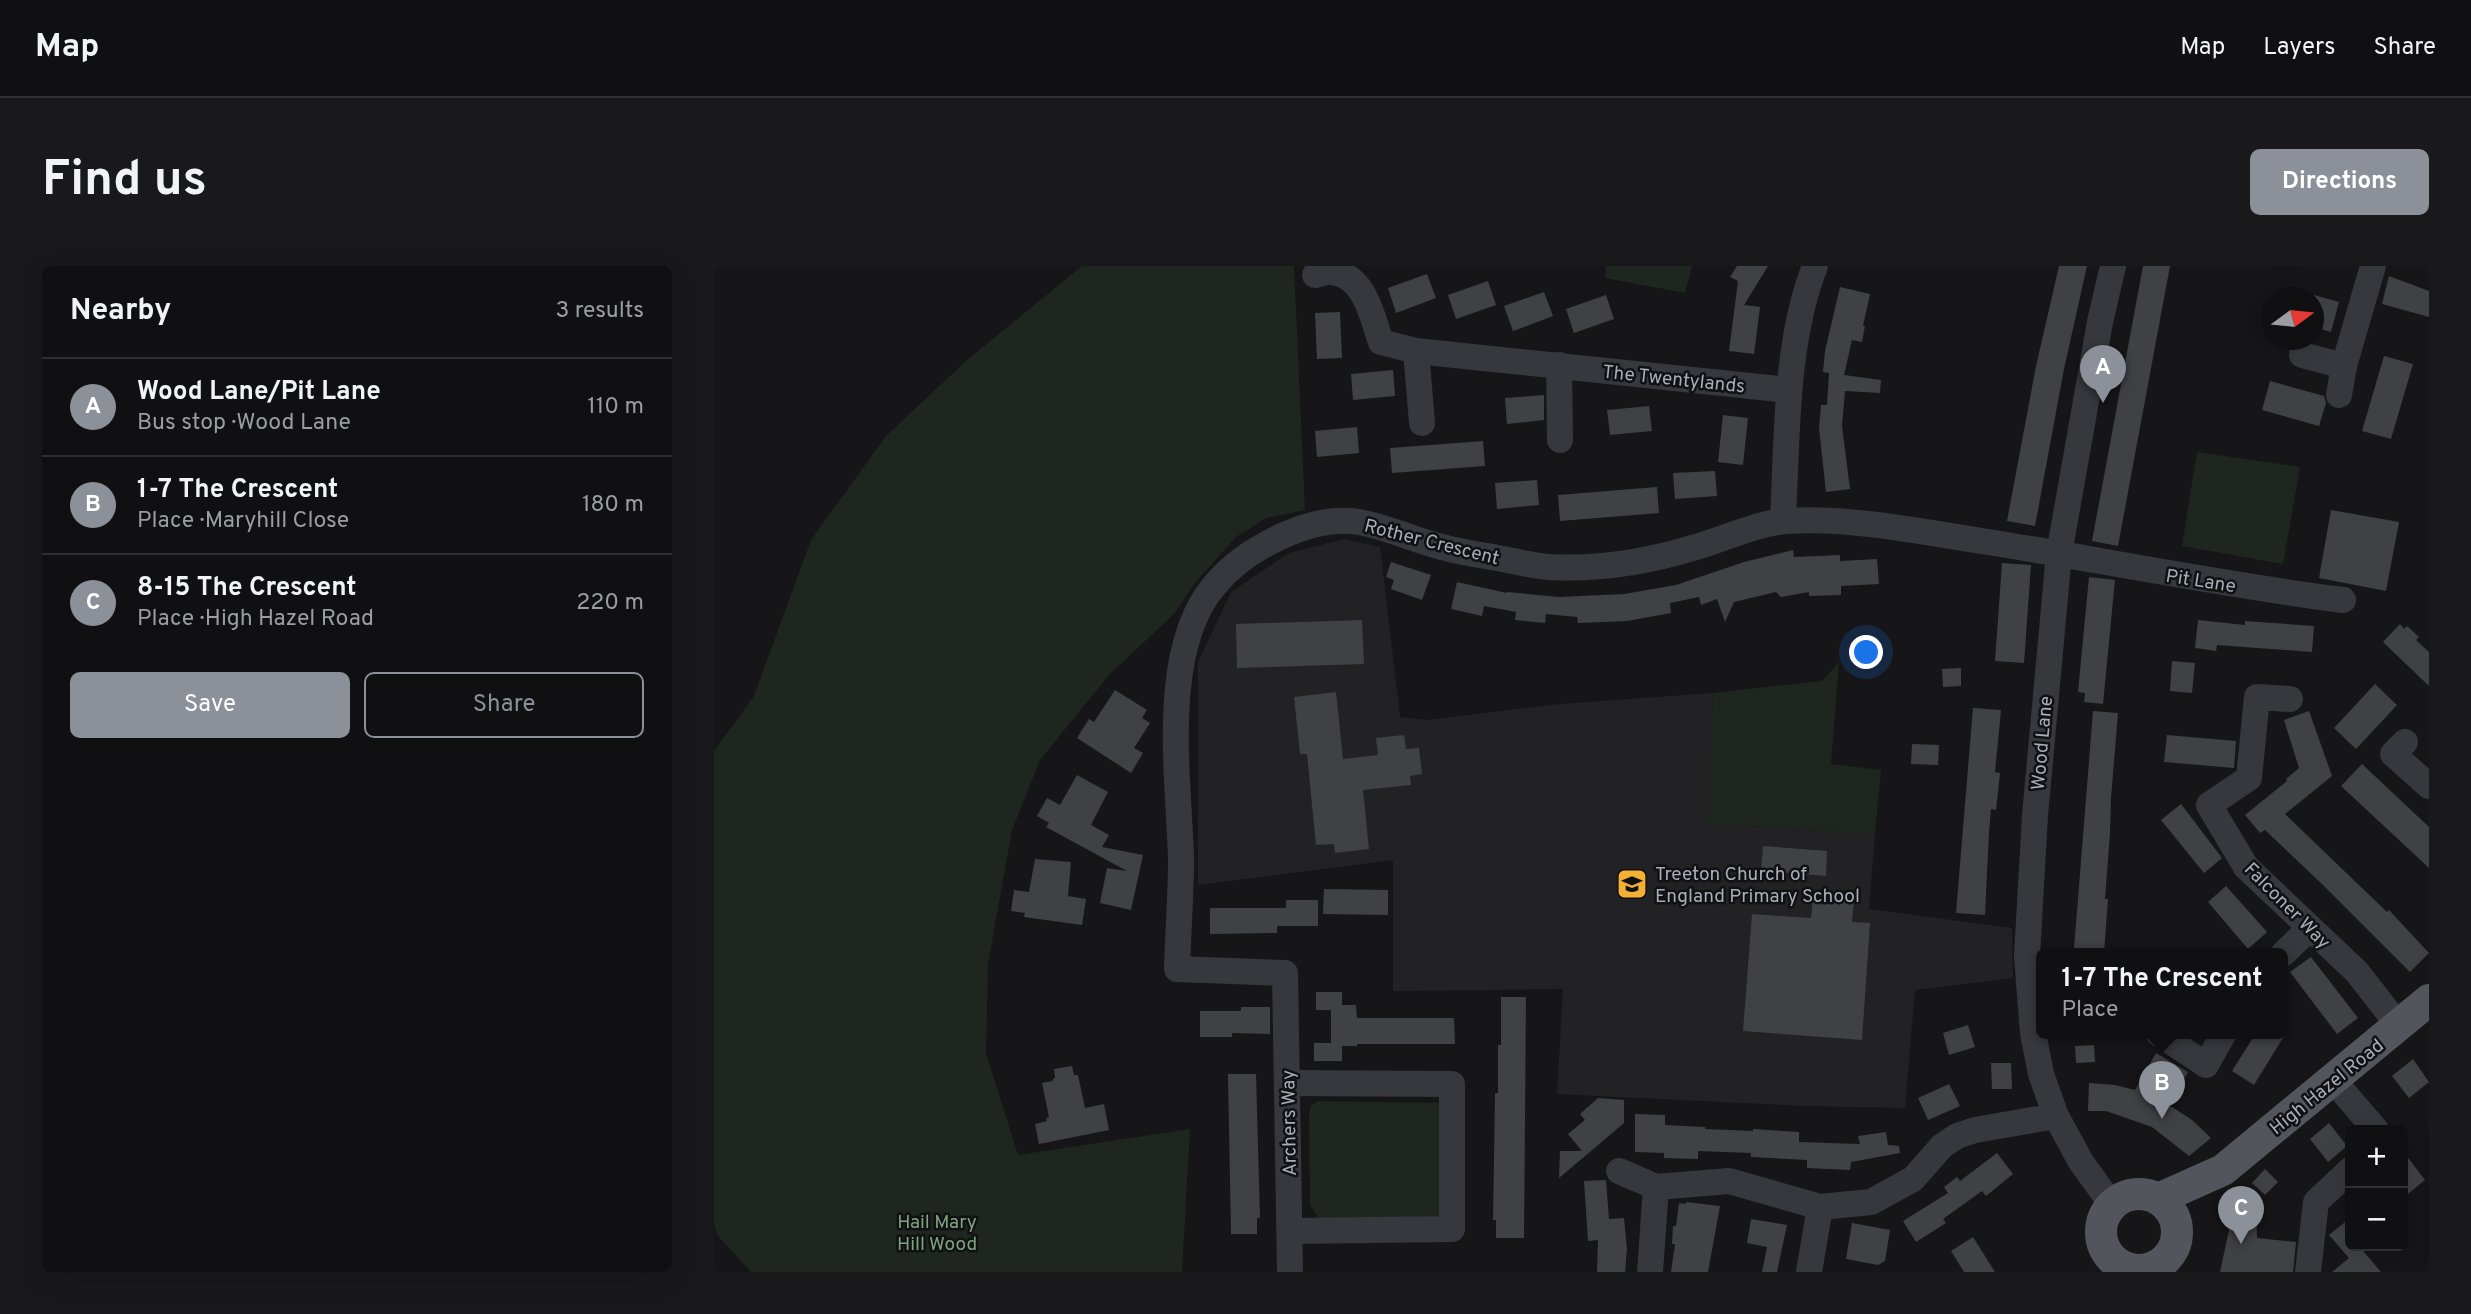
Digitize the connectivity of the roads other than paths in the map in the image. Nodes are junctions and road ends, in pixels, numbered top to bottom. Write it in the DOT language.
graph roads {
  1 [pos="1815,266"];
  2 [pos="2113,266"];
  3 [pos="2373,266"];
  4 [pos="1315,275"];
  5 [pos="1416,351"];
  6 [pos="2302,355"];
  7 [pos="1559,365"];
  8 [pos="2344,366"];
  9 [pos="1790,390"];
  10 [pos="2339,395"];
  11 [pos="1422,423"];
  12 [pos="1560,440"];
  13 [pos="1783,521"];
  14 [pos="2059,554"];
  15 [pos="2343,600"];
  16 [pos="2290,699"];
  17 [pos="2406,742"];
  18 [pos="2429,786"];
  19 [pos="2310,928"];
  20 [pos="2288,949"];
  21 [pos="1285,973"];
  22 [pos="2429,1000"];
  23 [pos="2399,1026"];
  24 [pos="2167,1039"];
  25 [pos="2221,1039"];
  26 [pos="2333,1080"];
  27 [pos="1287,1083"];
  28 [pos="2056,1116"];
  29 [pos="2372,1125"];
  30 [pos="2223,1170"];
  31 [pos="1619,1171"];
  32 [pos="2345,1175"];
  33 [pos="1657,1187"];
  34 [pos="2158,1199"];
  35 [pos="2112,1205"];
  36 [pos="1820,1208"];
  37 [pos="1290,1231"];
  38 [pos="2177,1237"];
  39 [pos="2103,1262"];
  40 [pos="2140,1271"];
  41 [pos="1290,1272"];
  42 [pos="1650,1272"];
  43 [pos="1809,1272"];
  44 [pos="2308,1272"];
  1 -- 9 [label="street"];
  2 -- 14 [label="street, Wood Lane"];
  3 -- 8 [label="street"];
  4 -- 5 [label="street, The Twentylands"];
  5 -- 7 [label="street, The Twentylands"];
  5 -- 11 [label="street"];
  6 -- 8 [label="street"];
  7 -- 9 [label="street, The Twentylands"];
  7 -- 12 [label="street"];
  8 -- 10 [label="street"];
  9 -- 13 [label="street"];
  13 -- 14 [label="street, Rother Crescent"];
  13 -- 21 [label="street, Rother Crescent"];
  14 -- 15 [label="street, Pit Lane"];
  14 -- 28 [label="street, Wood Lane"];
  16 -- 19 [label="street, Falconer Way"];
  17 -- 18 [label="street"];
  19 -- 20 [label="street"];
  19 -- 23 [label="street, Falconer Way"];
  21 -- 27 [label="street, Archers Way"];
  22 -- 23 [label="main road, High Hazel Road"];
  23 -- 26 [label="main road, High Hazel Road"];
  24 -- 25 [label="street"];
  26 -- 29 [label="street"];
  26 -- 30 [label="main road, High Hazel Road"];
  27 -- 37 [label="street, Archers Way"];
  27 -- 37 [label="street"];
  28 -- 35 [label="street, Wood Lane"];
  28 -- 36 [label="street"];
  30 -- 34 [label="main road, High Hazel Road"];
  30 -- 38 [label="main road, High Hazel Road"];
  31 -- 33 [label="street"];
  32 -- 44 [label="street"];
  33 -- 36 [label="street"];
  33 -- 42 [label="street"];
  34 -- 35 [label="main road"];
  34 -- 38 [label="main road"];
  35 -- 39 [label="main road"];
  36 -- 43 [label="street"];
  37 -- 41 [label="street, Archers Way"];
  38 -- 40 [label="main road"];
  39 -- 40 [label="main road"];
}
